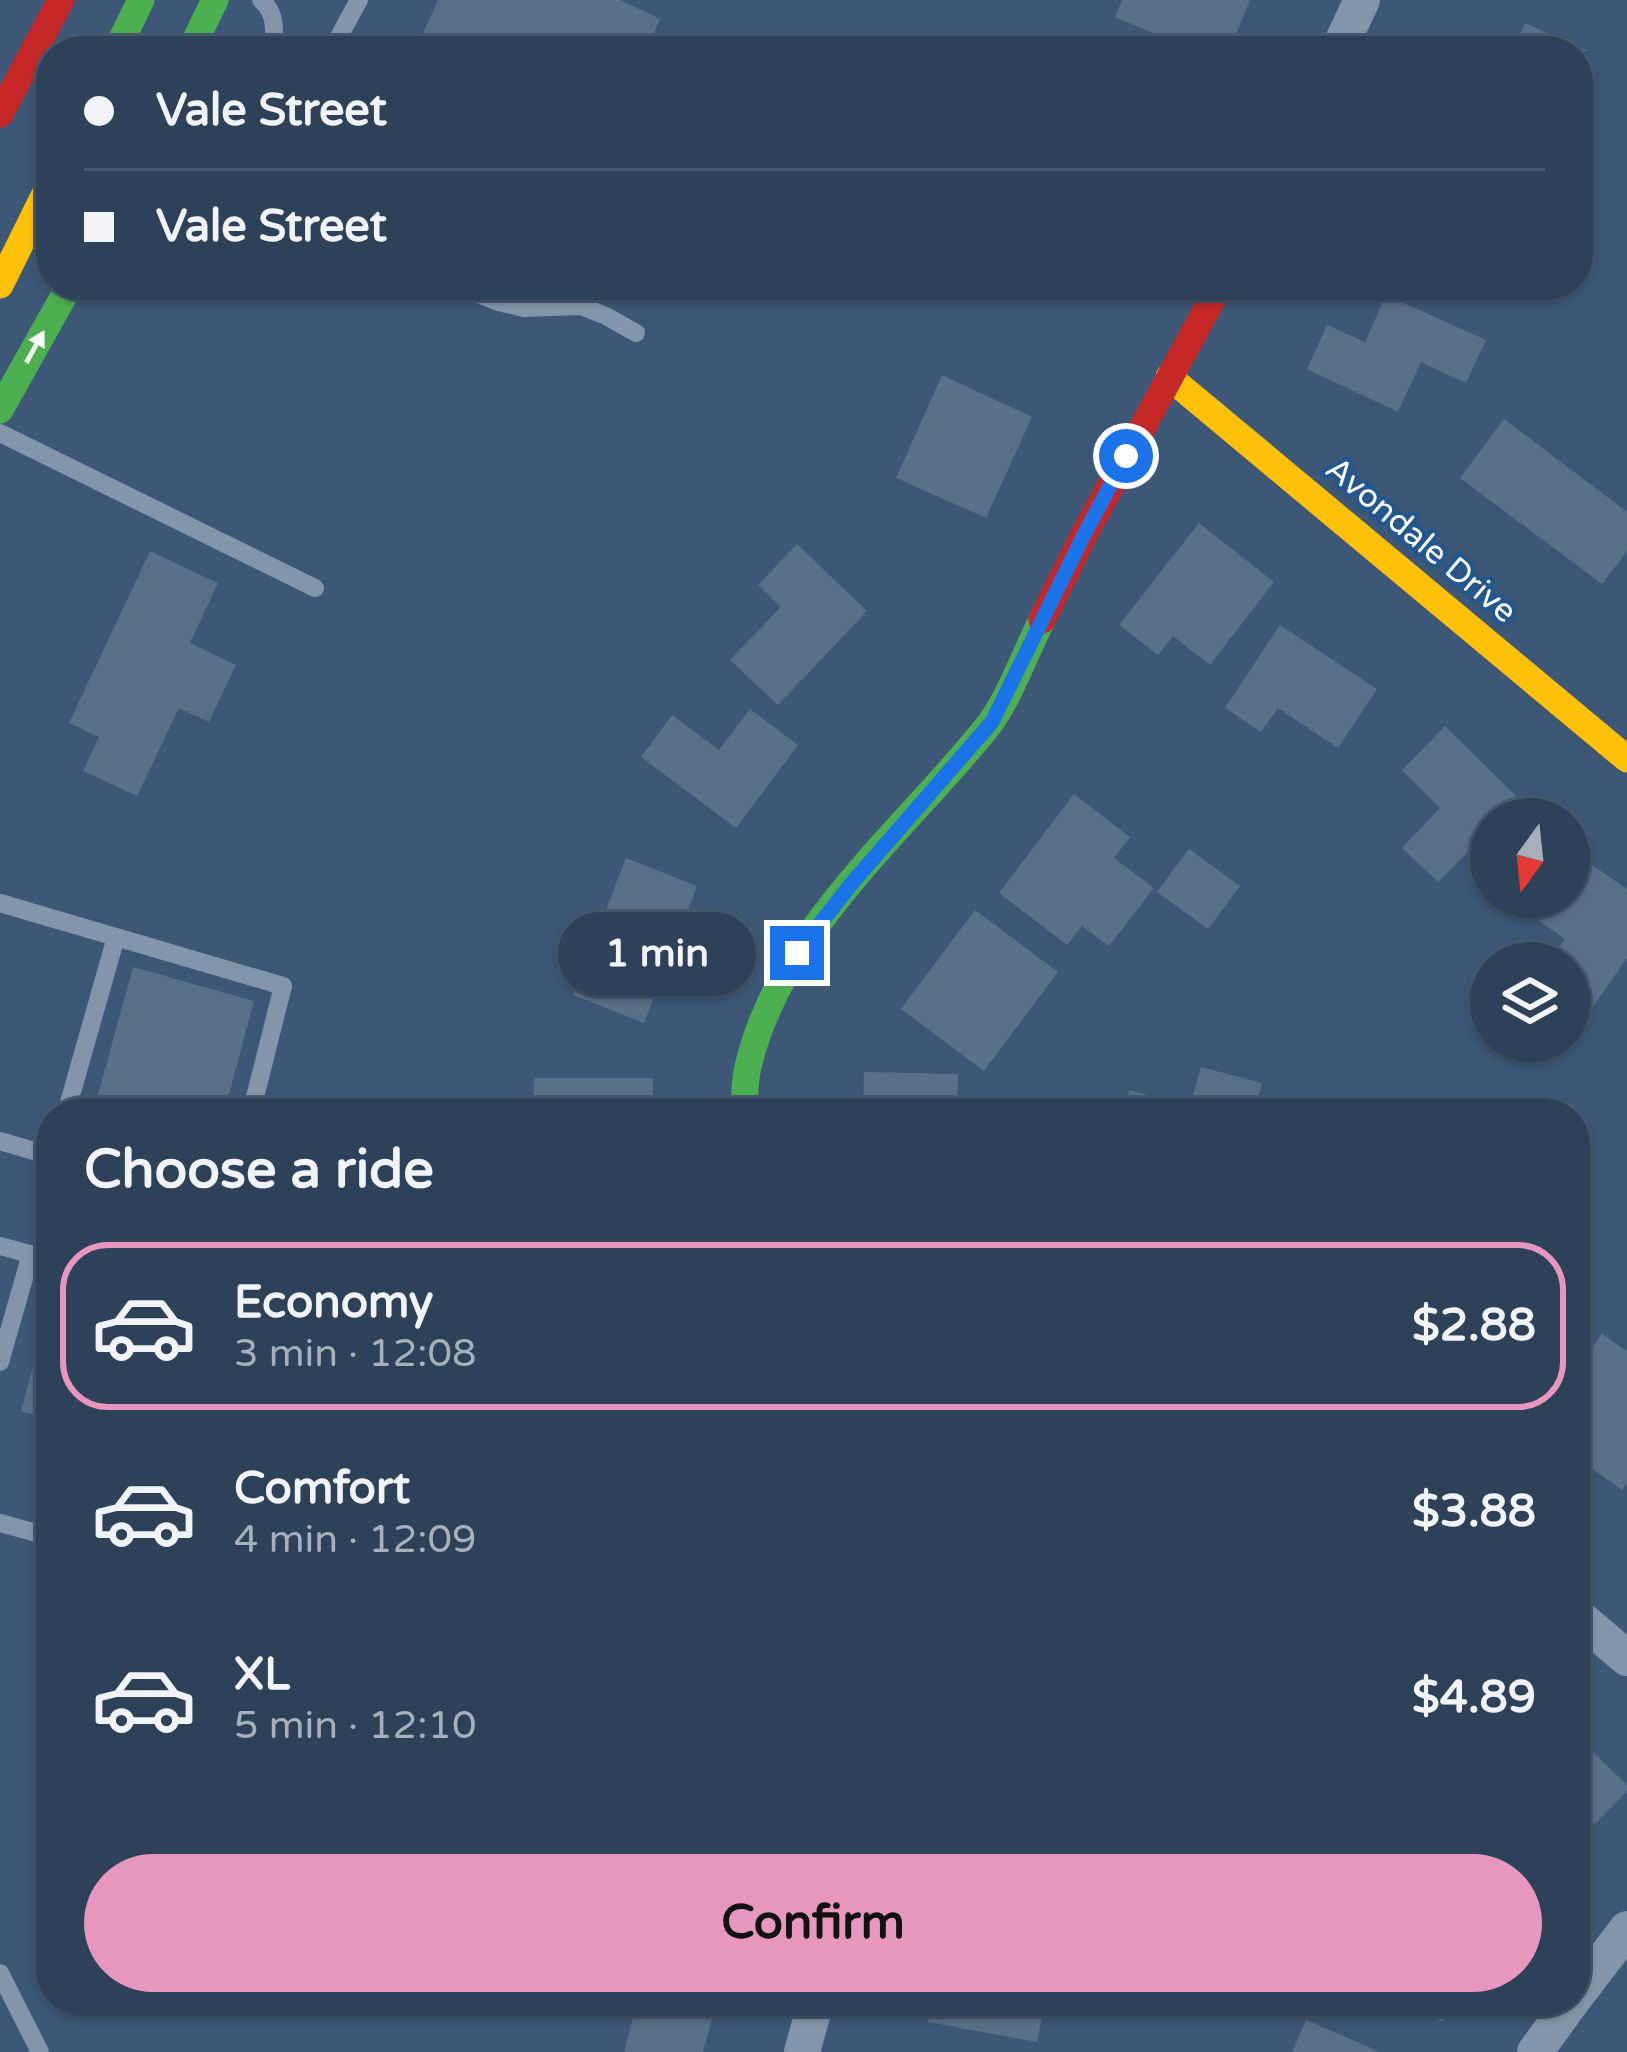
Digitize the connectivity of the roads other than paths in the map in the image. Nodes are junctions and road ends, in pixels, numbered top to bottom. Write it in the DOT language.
graph roads {
  1 [pos="61,0"];
  2 [pos="141,0"];
  3 [pos="215,0"];
  4 [pos="261,0"];
  5 [pos="358,0"];
  6 [pos="1362,0"];
  7 [pos="42,36"];
  8 [pos="123,36"];
  9 [pos="197,36"];
  10 [pos="274,36"];
  11 [pos="339,36"];
  12 [pos="1345,36"];
  13 [pos="36,47"];
  14 [pos="0,114"];
  15 [pos="36,212"];
  16 [pos="0,285"];
  17 [pos="62,300"];
  18 [pos="493,300"];
  19 [pos="1212,300"];
  20 [pos="636,333"];
  21 [pos="1169,376"];
  22 [pos="0,410"];
  23 [pos="0,433"];
  24 [pos="315,588"];
  25 [pos="1627,759"];
  26 [pos="0,903"];
  27 [pos="116,937"];
  28 [pos="70,1098"];
  29 [pos="255,1098"];
  30 [pos="745,1098"];
  31 [pos="0,1141"];
  32 [pos="36,1152"];
  33 [pos="0,1246"];
  34 [pos="31,1255"];
  35 [pos="36,1256"];
  36 [pos="0,1362"];
  37 [pos="0,1523"];
  38 [pos="36,1533"];
  39 [pos="1590,1627"];
  40 [pos="1627,1658"];
  41 [pos="1627,1929"];
  42 [pos="0,1972"];
  43 [pos="1590,1977"];
  44 [pos="812,2016"];
  45 [pos="1560,2016"];
  46 [pos="40,2052"];
  47 [pos="802,2052"];
  48 [pos="1534,2052"];
  1 -- 7 [label="main road"];
  2 -- 8 [label="main road"];
  3 -- 9 [label="main road"];
  4 -- 10 [label="lane"];
  5 -- 11 [label="lane"];
  6 -- 12 [label="street"];
  13 -- 14 [label="main road"];
  15 -- 16 [label="main road"];
  22 -- 17 [label="main road, one-way"];
  18 -- 20 [label="lane"];
  19 -- 21 [label="main road"];
  21 -- 25 [label="main road, Avondale Drive"];
  21 -- 30 [label="main road"];
  23 -- 24 [label="lane"];
  26 -- 27 [label="lane"];
  27 -- 28 [label="lane"];
  27 -- 29 [label="lane"];
  31 -- 32 [label="lane"];
  33 -- 34 [label="lane"];
  34 -- 35 [label="lane"];
  34 -- 36 [label="lane"];
  37 -- 38 [label="lane"];
  39 -- 40 [label="street"];
  41 -- 43 [label="street"];
  42 -- 46 [label="lane"];
  44 -- 47 [label="street"];
  45 -- 48 [label="street"];
}
